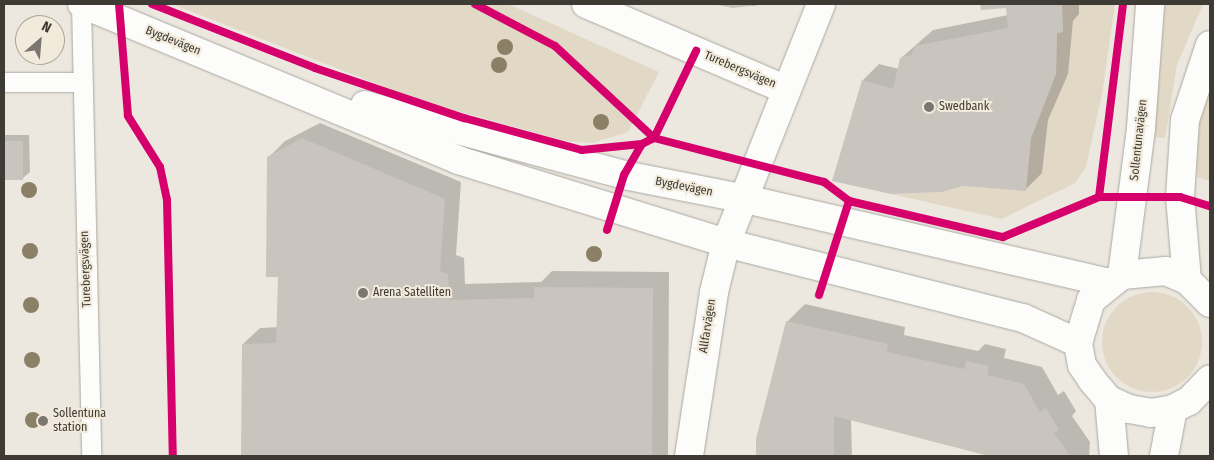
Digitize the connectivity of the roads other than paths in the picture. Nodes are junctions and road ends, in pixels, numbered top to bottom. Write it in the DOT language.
graph roads {
  1 [pos="82,4"];
  2 [pos="586,4"];
  3 [pos="820,4"];
  4 [pos="1150,4"];
  5 [pos="1210,45"];
  6 [pos="264,78"];
  7 [pos="4,82"];
  8 [pos="80,82"];
  9 [pos="784,89"];
  10 [pos="741,198"];
  11 [pos="726,243"];
  12 [pos="1115,279"];
  13 [pos="1187,280"];
  14 [pos="1210,303"];
  15 [pos="1078,343"];
  16 [pos="1210,379"];
  17 [pos="1109,400"];
  18 [pos="1174,409"];
  19 [pos="92,456"];
  20 [pos="689,456"];
  21 [pos="1114,456"];
  22 [pos="1164,456"];
  1 -- 6 [label="street, Bygdevägen"];
  1 -- 8 [label="lane, Turebergsvägen"];
  2 -- 9 [label="street, Turebergsvägen"];
  3 -- 9 [label="street, Allfarvägen"];
  4 -- 12 [label="street, Sollentunavägen"];
  5 -- 13 [label="street"];
  6 -- 10 [label="street, Bygdevägen"];
  6 -- 11 [label="street, Bygdevägen"];
  7 -- 8 [label="lane"];
  8 -- 19 [label="lane, Turebergsvägen"];
  9 -- 10 [label="street, Allfarvägen"];
  10 -- 11 [label="street, Allfarvägen"];
  10 -- 12 [label="street, Bygdevägen"];
  11 -- 15 [label="street, Bygdevägen"];
  11 -- 20 [label="street, Allfarvägen"];
  12 -- 13 [label="street, Bygdevägen"];
  12 -- 15 [label="street"];
  13 -- 14 [label="street"];
  15 -- 17 [label="street"];
  16 -- 18 [label="street"];
  17 -- 18 [label="street"];
  17 -- 21 [label="street"];
  18 -- 22 [label="street"];
}
